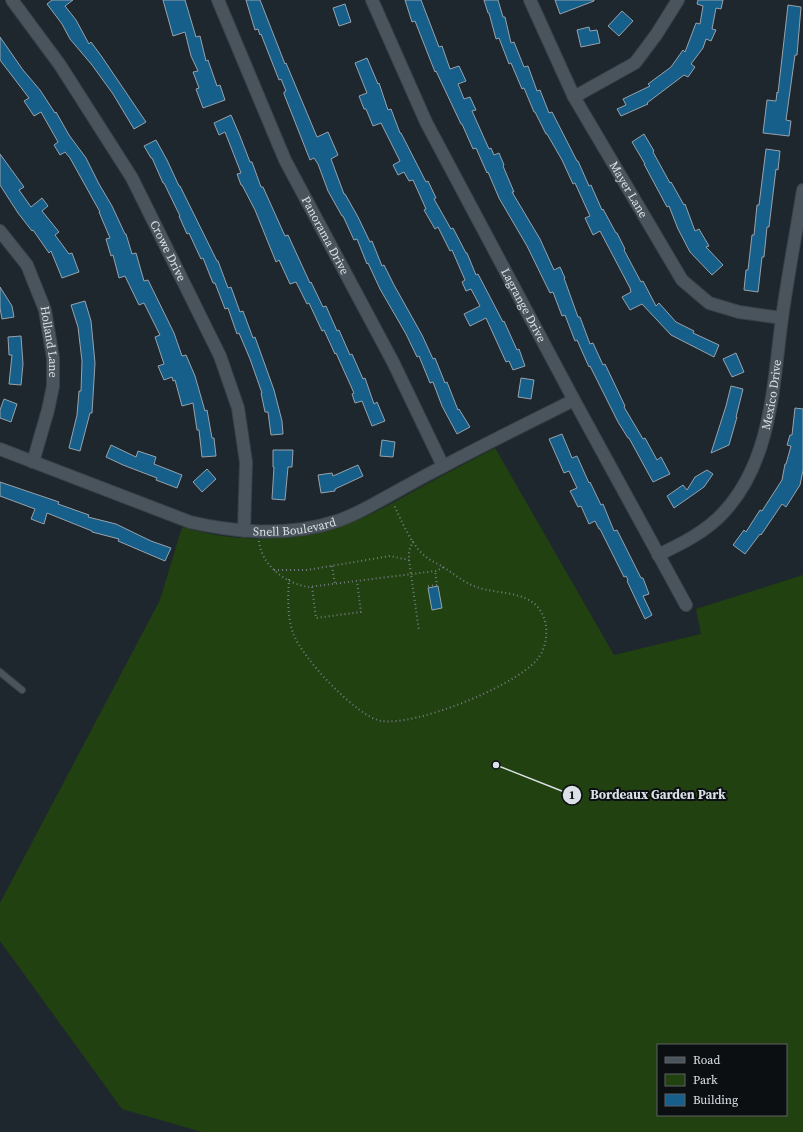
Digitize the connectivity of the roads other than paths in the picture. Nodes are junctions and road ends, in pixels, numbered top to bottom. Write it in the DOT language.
graph roads {
  1 [pos="12,0"];
  2 [pos="218,0"];
  3 [pos="372,0"];
  4 [pos="530,0"];
  5 [pos="678,0"];
  6 [pos="574,97"];
  7 [pos="803,190"];
  8 [pos="0,231"];
  9 [pos="782,318"];
  10 [pos="574,400"];
  11 [pos="0,449"];
  12 [pos="33,462"];
  13 [pos="443,466"];
  14 [pos="244,531"];
  15 [pos="658,555"];
  16 [pos="686,605"];
  17 [pos="0,672"];
  18 [pos="22,690"];
  1 -- 14 [label="street, Crowe Drive"];
  2 -- 13 [label="street, Panorama Drive"];
  3 -- 10 [label="street, Lagrange Drive"];
  4 -- 6 [label="street, Mayer Lane"];
  5 -- 6 [label="street"];
  6 -- 9 [label="street, Mayer Lane"];
  7 -- 9 [label="street, Mexico Drive"];
  8 -- 12 [label="street, Holland Lane"];
  9 -- 15 [label="street, Mexico Drive"];
  10 -- 13 [label="street, Snell Boulevard"];
  10 -- 15 [label="street, Lagrange Drive"];
  11 -- 12 [label="street, Snell Boulevard"];
  12 -- 14 [label="street, Snell Boulevard"];
  13 -- 14 [label="street, Snell Boulevard"];
  15 -- 16 [label="street, Lagrange Drive"];
  17 -- 18 [label="lane"];
}
